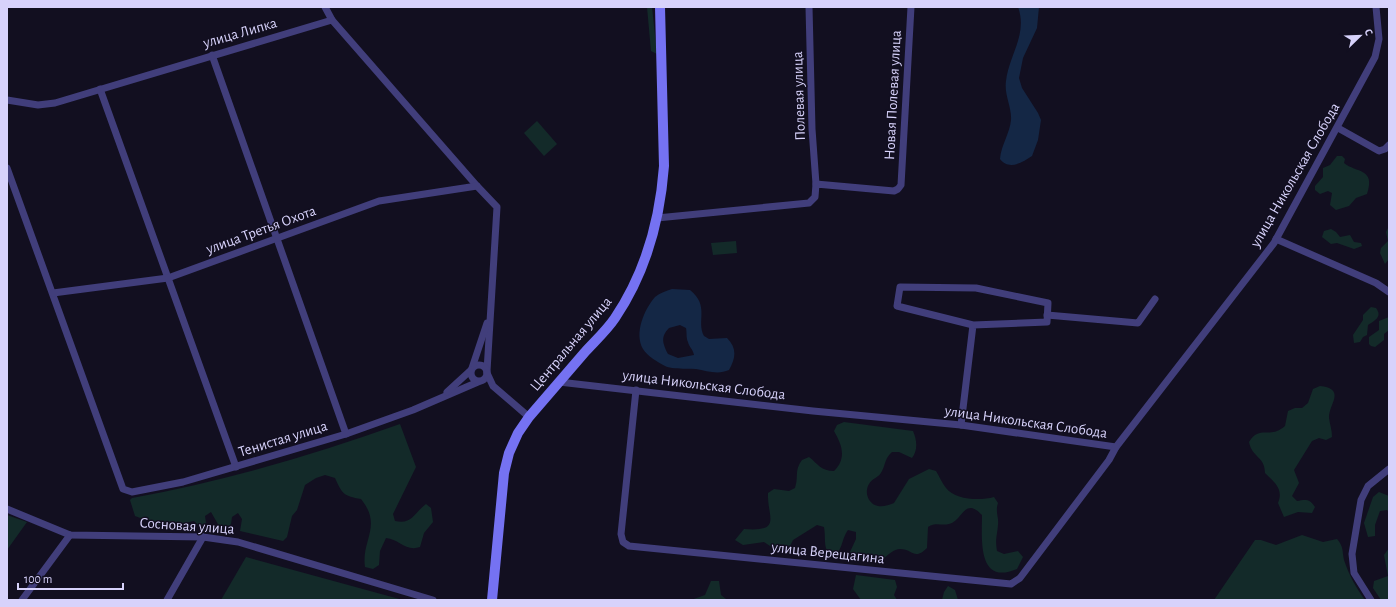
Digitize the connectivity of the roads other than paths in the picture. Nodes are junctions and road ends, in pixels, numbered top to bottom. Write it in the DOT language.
graph roads {
  1 [pos="325,7"];
  2 [pos="660,7"];
  3 [pos="809,7"];
  4 [pos="911,7"];
  5 [pos="1376,7"];
  6 [pos="332,20"];
  7 [pos="212,55"];
  8 [pos="100,89"];
  9 [pos="7,100"];
  10 [pos="1338,128"];
  11 [pos="1389,145"];
  12 [pos="7,168"];
  13 [pos="816,184"];
  14 [pos="477,186"];
  15 [pos="657,218"];
  16 [pos="276,239"];
  17 [pos="1276,239"];
  18 [pos="168,278"];
  19 [pos="1389,292"];
  20 [pos="53,293"];
  21 [pos="1155,299"];
  22 [pos="491,309"];
  23 [pos="1047,315"];
  24 [pos="973,325"];
  25 [pos="472,369"];
  26 [pos="487,372"];
  27 [pos="480,382"];
  28 [pos="559,382"];
  29 [pos="494,386"];
  30 [pos="636,390"];
  31 [pos="439,398"];
  32 [pos="529,417"];
  33 [pos="961,425"];
  34 [pos="346,434"];
  35 [pos="1116,447"];
  36 [pos="236,467"];
  37 [pos="1389,469"];
  38 [pos="7,509"];
  39 [pos="70,535"];
  40 [pos="203,538"];
  41 [pos="22,600"];
  42 [pos="167,600"];
  43 [pos="433,600"];
  44 [pos="492,600"];
  45 [pos="1371,600"];
  1 -- 6 [label="street"];
  2 -- 15 [label="street, Центральная улица"];
  3 -- 13 [label="street, Полевая улица"];
  4 -- 13 [label="street, Новая Полевая улица"];
  5 -- 10 [label="street, улица Никольская Слобода"];
  6 -- 7 [label="street, улица Липка"];
  6 -- 14 [label="street"];
  7 -- 8 [label="street, улица Липка"];
  7 -- 16 [label="street"];
  8 -- 9 [label="street, улица Липка"];
  8 -- 18 [label="street"];
  10 -- 11 [label="street"];
  10 -- 17 [label="street, улица Никольская Слобода"];
  12 -- 20 [label="street"];
  13 -- 15 [label="street"];
  14 -- 16 [label="street, улица Третья Охота"];
  14 -- 22 [label="street"];
  15 -- 28 [label="street, Центральная улица"];
  16 -- 18 [label="street, улица Третья Охота"];
  16 -- 34 [label="street"];
  17 -- 19 [label="street"];
  17 -- 35 [label="street, улица Никольская Слобода"];
  18 -- 20 [label="street, улица Третья Охота"];
  18 -- 36 [label="street"];
  20 -- 36 [label="street, Тенистая улица"];
  21 -- 23 [label="street"];
  22 -- 25 [label="street"];
  22 -- 26 [label="street"];
  23 -- 24 [label="street"];
  23 -- 24 [label="street"];
  24 -- 33 [label="street"];
  25 -- 26 [label="street"];
  25 -- 27 [label="street"];
  25 -- 31 [label="street, Тенистая улица"];
  26 -- 27 [label="street"];
  26 -- 29 [label="street"];
  27 -- 29 [label="street"];
  27 -- 31 [label="street, Тенистая улица"];
  28 -- 30 [label="street, улица Никольская Слобода"];
  28 -- 32 [label="street, Центральная улица"];
  29 -- 32 [label="street"];
  30 -- 33 [label="street, улица Никольская Слобода"];
  30 -- 35 [label="street, улица Верещагина"];
  31 -- 34 [label="street, Тенистая улица"];
  32 -- 44 [label="street, Центральная улица"];
  33 -- 35 [label="street, улица Никольская Слобода"];
  34 -- 36 [label="street, Тенистая улица"];
  37 -- 45 [label="street"];
  38 -- 39 [label="street, Сосновая улица"];
  39 -- 40 [label="street, Сосновая улица"];
  39 -- 41 [label="street"];
  40 -- 42 [label="street"];
  40 -- 43 [label="street, Сосновая улица"];
}
